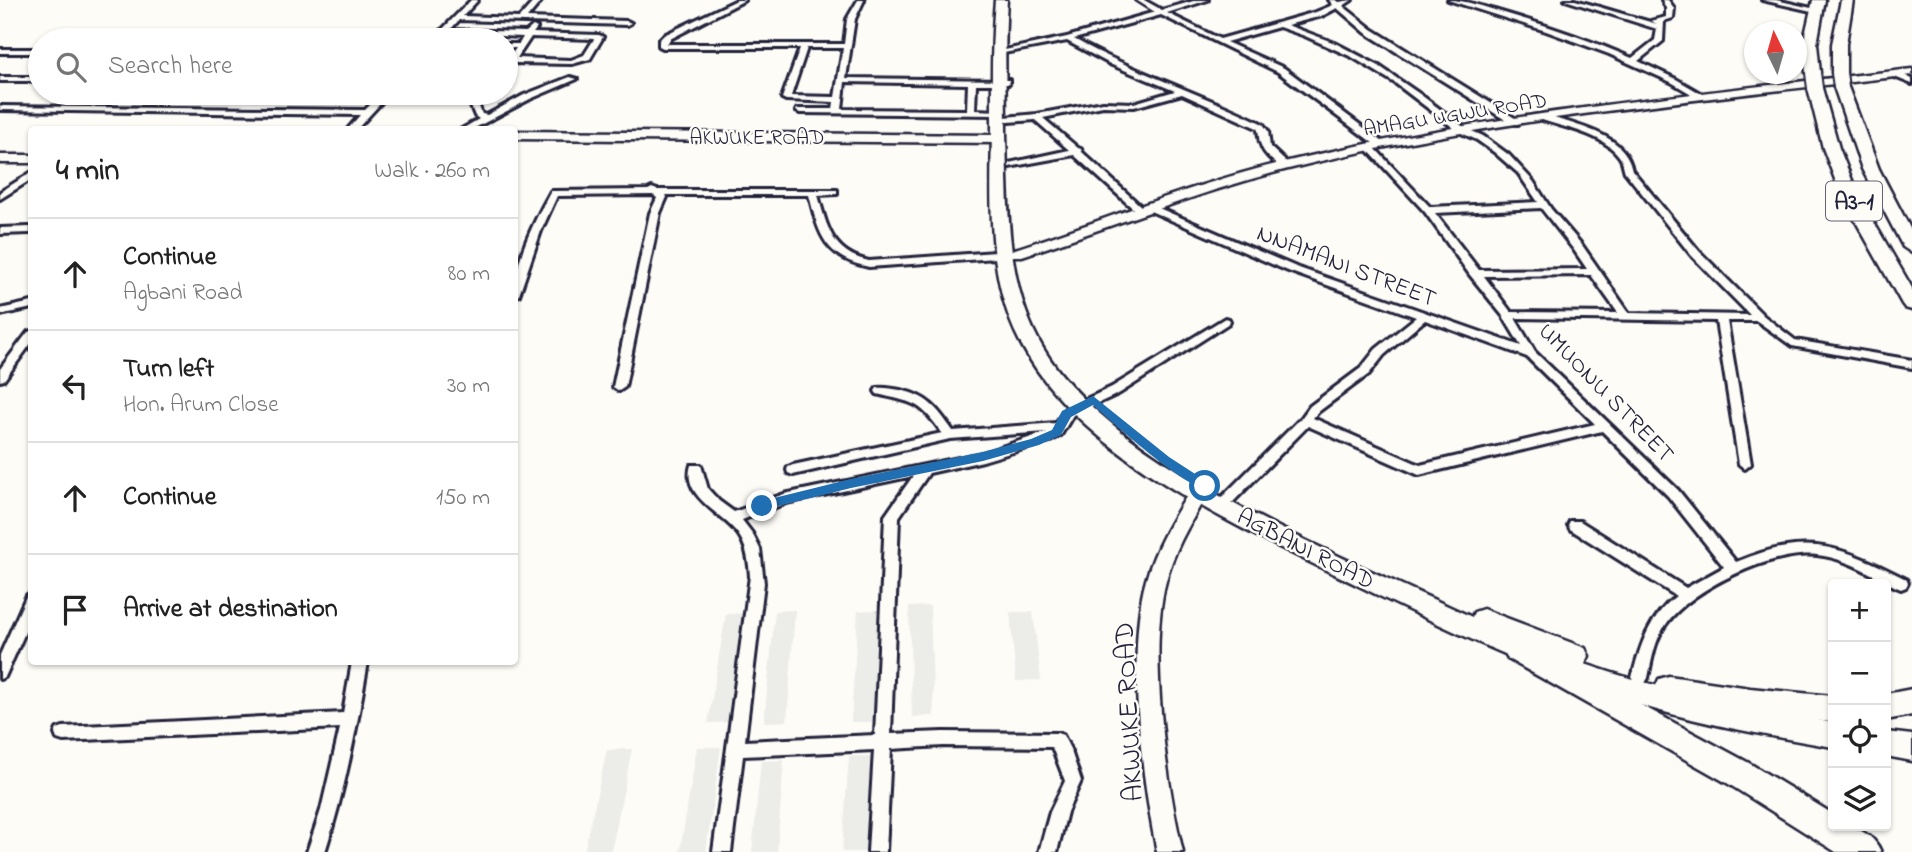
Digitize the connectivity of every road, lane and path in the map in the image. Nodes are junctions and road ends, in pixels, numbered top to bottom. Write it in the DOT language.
graph roads {
  1 [pos="475,0"];
  2 [pos="539,0"];
  3 [pos="742,0"];
  4 [pos="861,0"];
  5 [pos="1001,0"];
  6 [pos="1007,0"];
  7 [pos="1139,0"];
  8 [pos="1205,0"];
  9 [pos="1349,0"];
  10 [pos="1451,0"];
  11 [pos="1568,0"];
  12 [pos="1665,0"];
  13 [pos="1765,0"];
  14 [pos="1847,0"];
  15 [pos="1336,2"];
  16 [pos="1817,5"];
  17 [pos="1161,12"];
  18 [pos="458,19"];
  19 [pos="521,20"];
  20 [pos="541,21"];
  21 [pos="627,23"];
  22 [pos="1660,24"];
  23 [pos="1280,25"];
  24 [pos="448,28"];
  25 [pos="518,33"];
  26 [pos="528,33"];
  27 [pos="1068,39"];
  28 [pos="1220,41"];
  29 [pos="520,46"];
  30 [pos="848,46"];
  31 [pos="804,47"];
  32 [pos="518,49"];
  33 [pos="0,51"];
  34 [pos="28,51"];
  35 [pos="1004,51"];
  36 [pos="518,62"];
  37 [pos="1632,62"];
  38 [pos="1912,72"];
  39 [pos="1895,74"];
  40 [pos="0,79"];
  41 [pos="28,79"];
  42 [pos="573,79"];
  43 [pos="843,80"];
  44 [pos="972,82"];
  45 [pos="1002,82"];
  46 [pos="1912,82"];
  47 [pos="1184,91"];
  48 [pos="1703,97"];
  49 [pos="840,100"];
  50 [pos="518,103"];
  51 [pos="375,105"];
  52 [pos="474,105"];
  53 [pos="514,105"];
  54 [pos="0,108"];
  55 [pos="800,111"];
  56 [pos="837,112"];
  57 [pos="367,113"];
  58 [pos="971,113"];
  59 [pos="487,117"];
  60 [pos="1037,117"];
  61 [pos="1545,118"];
  62 [pos="1515,122"];
  63 [pos="355,126"];
  64 [pos="471,126"];
  65 [pos="1004,127"];
  66 [pos="1462,130"];
  67 [pos="518,135"];
  68 [pos="1374,145"];
  69 [pos="1078,151"];
  70 [pos="0,159"];
  71 [pos="28,159"];
  72 [pos="1012,164"];
  73 [pos="1285,166"];
  74 [pos="28,178"];
  75 [pos="652,191"];
  76 [pos="834,192"];
  77 [pos="813,193"];
  78 [pos="0,197"];
  79 [pos="1545,205"];
  80 [pos="1146,210"];
  81 [pos="1428,210"];
  82 [pos="28,230"];
  83 [pos="0,231"];
  84 [pos="1912,247"];
  85 [pos="1011,254"];
  86 [pos="1474,272"];
  87 [pos="1594,272"];
  88 [pos="518,283"];
  89 [pos="1912,304"];
  90 [pos="28,306"];
  91 [pos="0,312"];
  92 [pos="1508,315"];
  93 [pos="1422,317"];
  94 [pos="1626,317"];
  95 [pos="1721,318"];
  96 [pos="1760,318"];
  97 [pos="1226,321"];
  98 [pos="28,339"];
  99 [pos="1531,354"];
  100 [pos="1912,364"];
  101 [pos="0,377"];
  102 [pos="619,387"];
  103 [pos="881,391"];
  104 [pos="1087,403"];
  105 [pos="1306,420"];
  106 [pos="1604,426"];
  107 [pos="1059,427"];
  108 [pos="950,435"];
  109 [pos="1745,464"];
  110 [pos="696,468"];
  111 [pos="793,470"];
  112 [pos="924,470"];
  113 [pos="1201,490"];
  114 [pos="1228,499"];
  115 [pos="732,518"];
  116 [pos="1575,525"];
  117 [pos="1735,569"];
  118 [pos="1901,583"];
  119 [pos="1687,596"];
  120 [pos="28,608"];
  121 [pos="1518,651"];
  122 [pos="359,665"];
  123 [pos="0,672"];
  124 [pos="1640,678"];
  125 [pos="1669,688"];
  126 [pos="1912,702"];
  127 [pos="1891,706"];
  128 [pos="1828,709"];
  129 [pos="1718,712"];
  130 [pos="350,720"];
  131 [pos="63,734"];
  132 [pos="1828,734"];
  133 [pos="883,742"];
  134 [pos="1891,745"];
  135 [pos="1912,748"];
  136 [pos="736,749"];
  137 [pos="316,852"];
  138 [pos="722,852"];
  139 [pos="877,852"];
  140 [pos="1048,852"];
  141 [pos="1170,852"];
  142 [pos="1865,852"];
  1 -- 18 [label="street"];
  2 -- 19 [label="street"];
  3 -- 31 [label="street"];
  4 -- 30 [label="street"];
  5 -- 45 [label="main road, AGBANI ROAD"];
  6 -- 35 [label="main road, AGBANI ROAD"];
  7 -- 17 [label="street, UMUONU STREET"];
  8 -- 17 [label="street"];
  9 -- 15 [label="street"];
  10 -- 37 [label="street"];
  11 -- 22 [label="street"];
  12 -- 22 [label="street"];
  13 -- 16 [label="street"];
  14 -- 84 [label="highway, A3-1"];
  15 -- 23 [label="street"];
  15 -- 62 [label="street"];
  16 -- 89 [label="highway, A3-1"];
  17 -- 27 [label="street"];
  17 -- 28 [label="street, UMUONU STREET"];
  18 -- 19 [label="street"];
  18 -- 24 [label="street"];
  19 -- 20 [label="street"];
  20 -- 21 [label="street"];
  20 -- 26 [label="street"];
  22 -- 37 [label="street"];
  23 -- 28 [label="street"];
  23 -- 66 [label="street"];
  25 -- 26 [label="street"];
  26 -- 29 [label="street"];
  26 -- 36 [label="street"];
  27 -- 35 [label="street"];
  27 -- 47 [label="street"];
  28 -- 68 [label="street, UMUONU STREET"];
  29 -- 32 [label="street"];
  30 -- 31 [label="street"];
  30 -- 43 [label="street"];
  31 -- 49 [label="street"];
  33 -- 34 [label="street"];
  35 -- 45 [label="main road, AGBANI ROAD"];
  37 -- 48 [label="street"];
  38 -- 39 [label="street, AMAGU UGWU ROAD"];
  39 -- 46 [label="street"];
  39 -- 48 [label="street, AMAGU UGWU ROAD"];
  40 -- 41 [label="street"];
  42 -- 50 [label="street"];
  43 -- 44 [label="street"];
  43 -- 49 [label="street"];
  44 -- 45 [label="street"];
  44 -- 58 [label="street"];
  45 -- 65 [label="main road, AGBANI ROAD"];
  47 -- 60 [label="street"];
  47 -- 73 [label="street"];
  48 -- 61 [label="street, AMAGU UGWU ROAD"];
  49 -- 56 [label="street"];
  51 -- 57 [label="street"];
  52 -- 59 [label="street"];
  53 -- 59 [label="street"];
  54 -- 57 [label="street"];
  55 -- 56 [label="street"];
  56 -- 58 [label="street"];
  57 -- 63 [label="street"];
  58 -- 65 [label="street"];
  59 -- 64 [label="street"];
  60 -- 65 [label="street"];
  60 -- 69 [label="street, NNAMANI STREET"];
  61 -- 62 [label="street, AMAGU UGWU ROAD"];
  61 -- 96 [label="street"];
  62 -- 66 [label="street, AMAGU UGWU ROAD"];
  65 -- 67 [label="street, AKWUKE ROAD"];
  65 -- 72 [label="main road, AGBANI ROAD"];
  65 -- 85 [label="main road, AGBANI ROAD"];
  66 -- 68 [label="street, AMAGU UGWU ROAD"];
  66 -- 79 [label="street"];
  68 -- 73 [label="street, AMAGU UGWU ROAD"];
  68 -- 81 [label="street, UMUONU STREET"];
  69 -- 72 [label="street"];
  69 -- 80 [label="street, NNAMANI STREET"];
  70 -- 71 [label="street"];
  72 -- 85 [label="main road, AGBANI ROAD"];
  73 -- 80 [label="street, AMAGU UGWU ROAD"];
  74 -- 78 [label="street"];
  75 -- 77 [label="street"];
  75 -- 88 [label="street"];
  75 -- 102 [label="street"];
  76 -- 77 [label="street"];
  77 -- 85 [label="street"];
  79 -- 81 [label="street"];
  79 -- 87 [label="street"];
  80 -- 85 [label="street, AMAGU UGWU ROAD"];
  80 -- 93 [label="street, NNAMANI STREET"];
  81 -- 86 [label="street, UMUONU STREET"];
  82 -- 83 [label="street"];
  85 -- 104 [label="main road, AGBANI ROAD"];
  86 -- 87 [label="street"];
  86 -- 92 [label="street, UMUONU STREET"];
  87 -- 94 [label="street"];
  90 -- 91 [label="street"];
  92 -- 94 [label="street"];
  92 -- 99 [label="street, UMUONU STREET"];
  93 -- 99 [label="street, NNAMANI STREET"];
  93 -- 105 [label="street"];
  94 -- 95 [label="street"];
  95 -- 96 [label="street"];
  95 -- 109 [label="street"];
  96 -- 100 [label="street"];
  97 -- 104 [label="street"];
  98 -- 101 [label="street"];
  99 -- 106 [label="street, UMUONU STREET"];
  103 -- 108 [label="street"];
  104 -- 107 [label="street"];
  104 -- 113 [label="main road, AGBANI ROAD"];
  105 -- 106 [label="street"];
  105 -- 114 [label="street"];
  106 -- 117 [label="street, UMUONU STREET"];
  107 -- 108 [label="street"];
  107 -- 112 [label="street"];
  108 -- 111 [label="street"];
  110 -- 115 [label="street"];
  112 -- 115 [label="street"];
  112 -- 133 [label="street"];
  113 -- 114 [label="main road, AGBANI ROAD"];
  113 -- 121 [label="main road, AGBANI ROAD"];
  113 -- 141 [label="street, AKWUKE ROAD"];
  114 -- 124 [label="main road, AGBANI ROAD"];
  115 -- 136 [label="street"];
  116 -- 119 [label="street"];
  117 -- 118 [label="street"];
  117 -- 119 [label="street"];
  119 -- 124 [label="street"];
  120 -- 123 [label="street"];
  121 -- 129 [label="main road, AGBANI ROAD"];
  121 -- 142 [label="highway"];
  122 -- 130 [label="street"];
  124 -- 125 [label="main road, AGBANI ROAD"];
  125 -- 128 [label="highway"];
  125 -- 129 [label="main road, AGBANI ROAD"];
  126 -- 127 [label="highway"];
  129 -- 132 [label="main road, AGBANI ROAD"];
  130 -- 131 [label="street"];
  130 -- 137 [label="street"];
  133 -- 136 [label="street"];
  133 -- 139 [label="street"];
  133 -- 140 [label="street"];
  134 -- 135 [label="main road"];
  136 -- 138 [label="street"];
}
